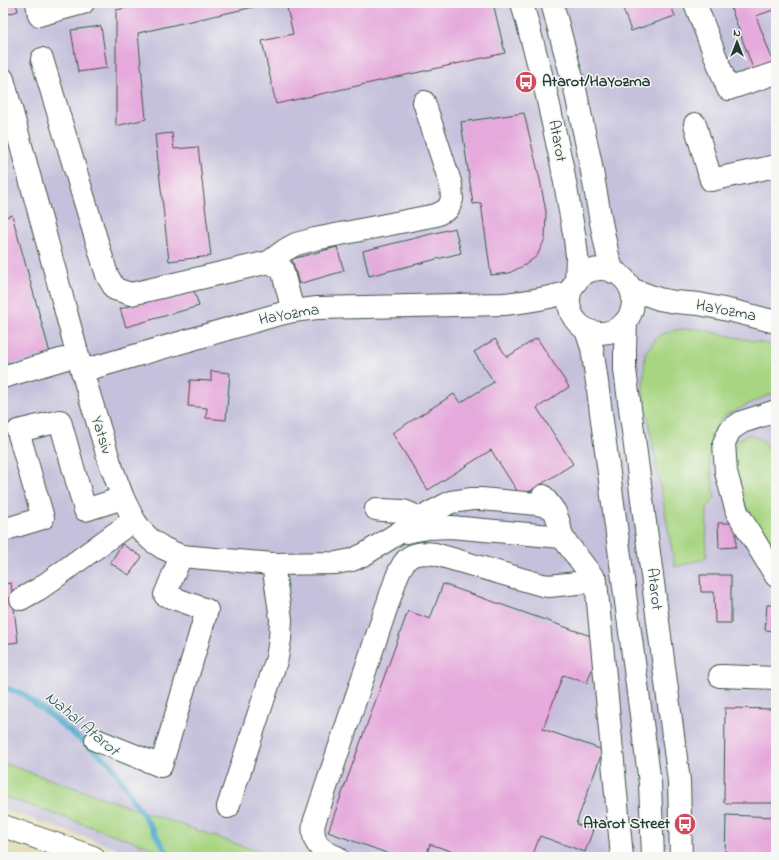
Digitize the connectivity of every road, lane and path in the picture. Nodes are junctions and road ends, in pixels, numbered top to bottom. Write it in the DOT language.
graph roads {
  1 [pos="37,3"];
  2 [pos="83,3"];
  3 [pos="522,3"];
  4 [pos="552,3"];
  5 [pos="695,3"];
  6 [pos="42,59"];
  7 [pos="776,73"];
  8 [pos="4,89"];
  9 [pos="424,102"];
  10 [pos="695,124"];
  11 [pos="776,166"];
  12 [pos="269,262"];
  13 [pos="614,272"];
  14 [pos="573,287"];
  15 [pos="631,289"];
  16 [pos="675,302"];
  17 [pos="504,304"];
  18 [pos="293,311"];
  19 [pos="628,318"];
  20 [pos="776,322"];
  21 [pos="580,323"];
  22 [pos="80,363"];
  23 [pos="3,377"];
  24 [pos="776,411"];
  25 [pos="537,489"];
  26 [pos="123,498"];
  27 [pos="551,507"];
  28 [pos="376,509"];
  29 [pos="134,520"];
  30 [pos="423,524"];
  31 [pos="3,530"];
  32 [pos="562,537"];
  33 [pos="180,556"];
  34 [pos="272,564"];
  35 [pos="773,565"];
  36 [pos="596,581"];
  37 [pos="21,599"];
  38 [pos="720,676"];
  39 [pos="776,678"];
  40 [pos="96,740"];
  41 [pos="228,807"];
  42 [pos="3,826"];
  43 [pos="93,857"];
  44 [pos="337,857"];
  45 [pos="622,857"];
  46 [pos="653,857"];
  47 [pos="681,857"];
  1 -- 2 [label="street"];
  3 -- 14 [label="street, Atarot"];
  4 -- 13 [label="street, Atarot"];
  5 -- 7 [label="street"];
  6 -- 12 [label="street"];
  8 -- 22 [label="street, Yatsiv"];
  9 -- 12 [label="street"];
  10 -- 11 [label="street"];
  12 -- 18 [label="street"];
  13 -- 14 [label="street"];
  13 -- 15 [label="street"];
  14 -- 17 [label="street, HaYozma"];
  14 -- 21 [label="street"];
  15 -- 16 [label="street, HaYozma"];
  15 -- 19 [label="street"];
  16 -- 19 [label="street, HaYozma"];
  16 -- 20 [label="street, HaYozma"];
  17 -- 18 [label="street, HaYozma"];
  17 -- 21 [label="street, HaYozma"];
  18 -- 22 [label="street, HaYozma"];
  19 -- 21 [label="street"];
  19 -- 47 [label="street, Atarot"];
  21 -- 46 [label="street, Atarot"];
  22 -- 23 [label="street, HaYozma"];
  22 -- 26 [label="street, Yatsiv"];
  24 -- 35 [label="street"];
  25 -- 27 [label="street"];
  26 -- 29 [label="street, Yatsiv"];
  26 -- 31 [label="street"];
  27 -- 30 [label="street"];
  27 -- 32 [label="street"];
  28 -- 30 [label="street"];
  29 -- 33 [label="street, Yatsiv"];
  29 -- 37 [label="street"];
  30 -- 32 [label="street, Yatsiv"];
  30 -- 34 [label="street, Yatsiv"];
  32 -- 36 [label="street"];
  33 -- 34 [label="street, Yatsiv"];
  33 -- 40 [label="street"];
  34 -- 41 [label="street"];
  36 -- 44 [label="street"];
  36 -- 45 [label="street"];
  38 -- 39 [label="street"];
  42 -- 43 [label="street"];
}
